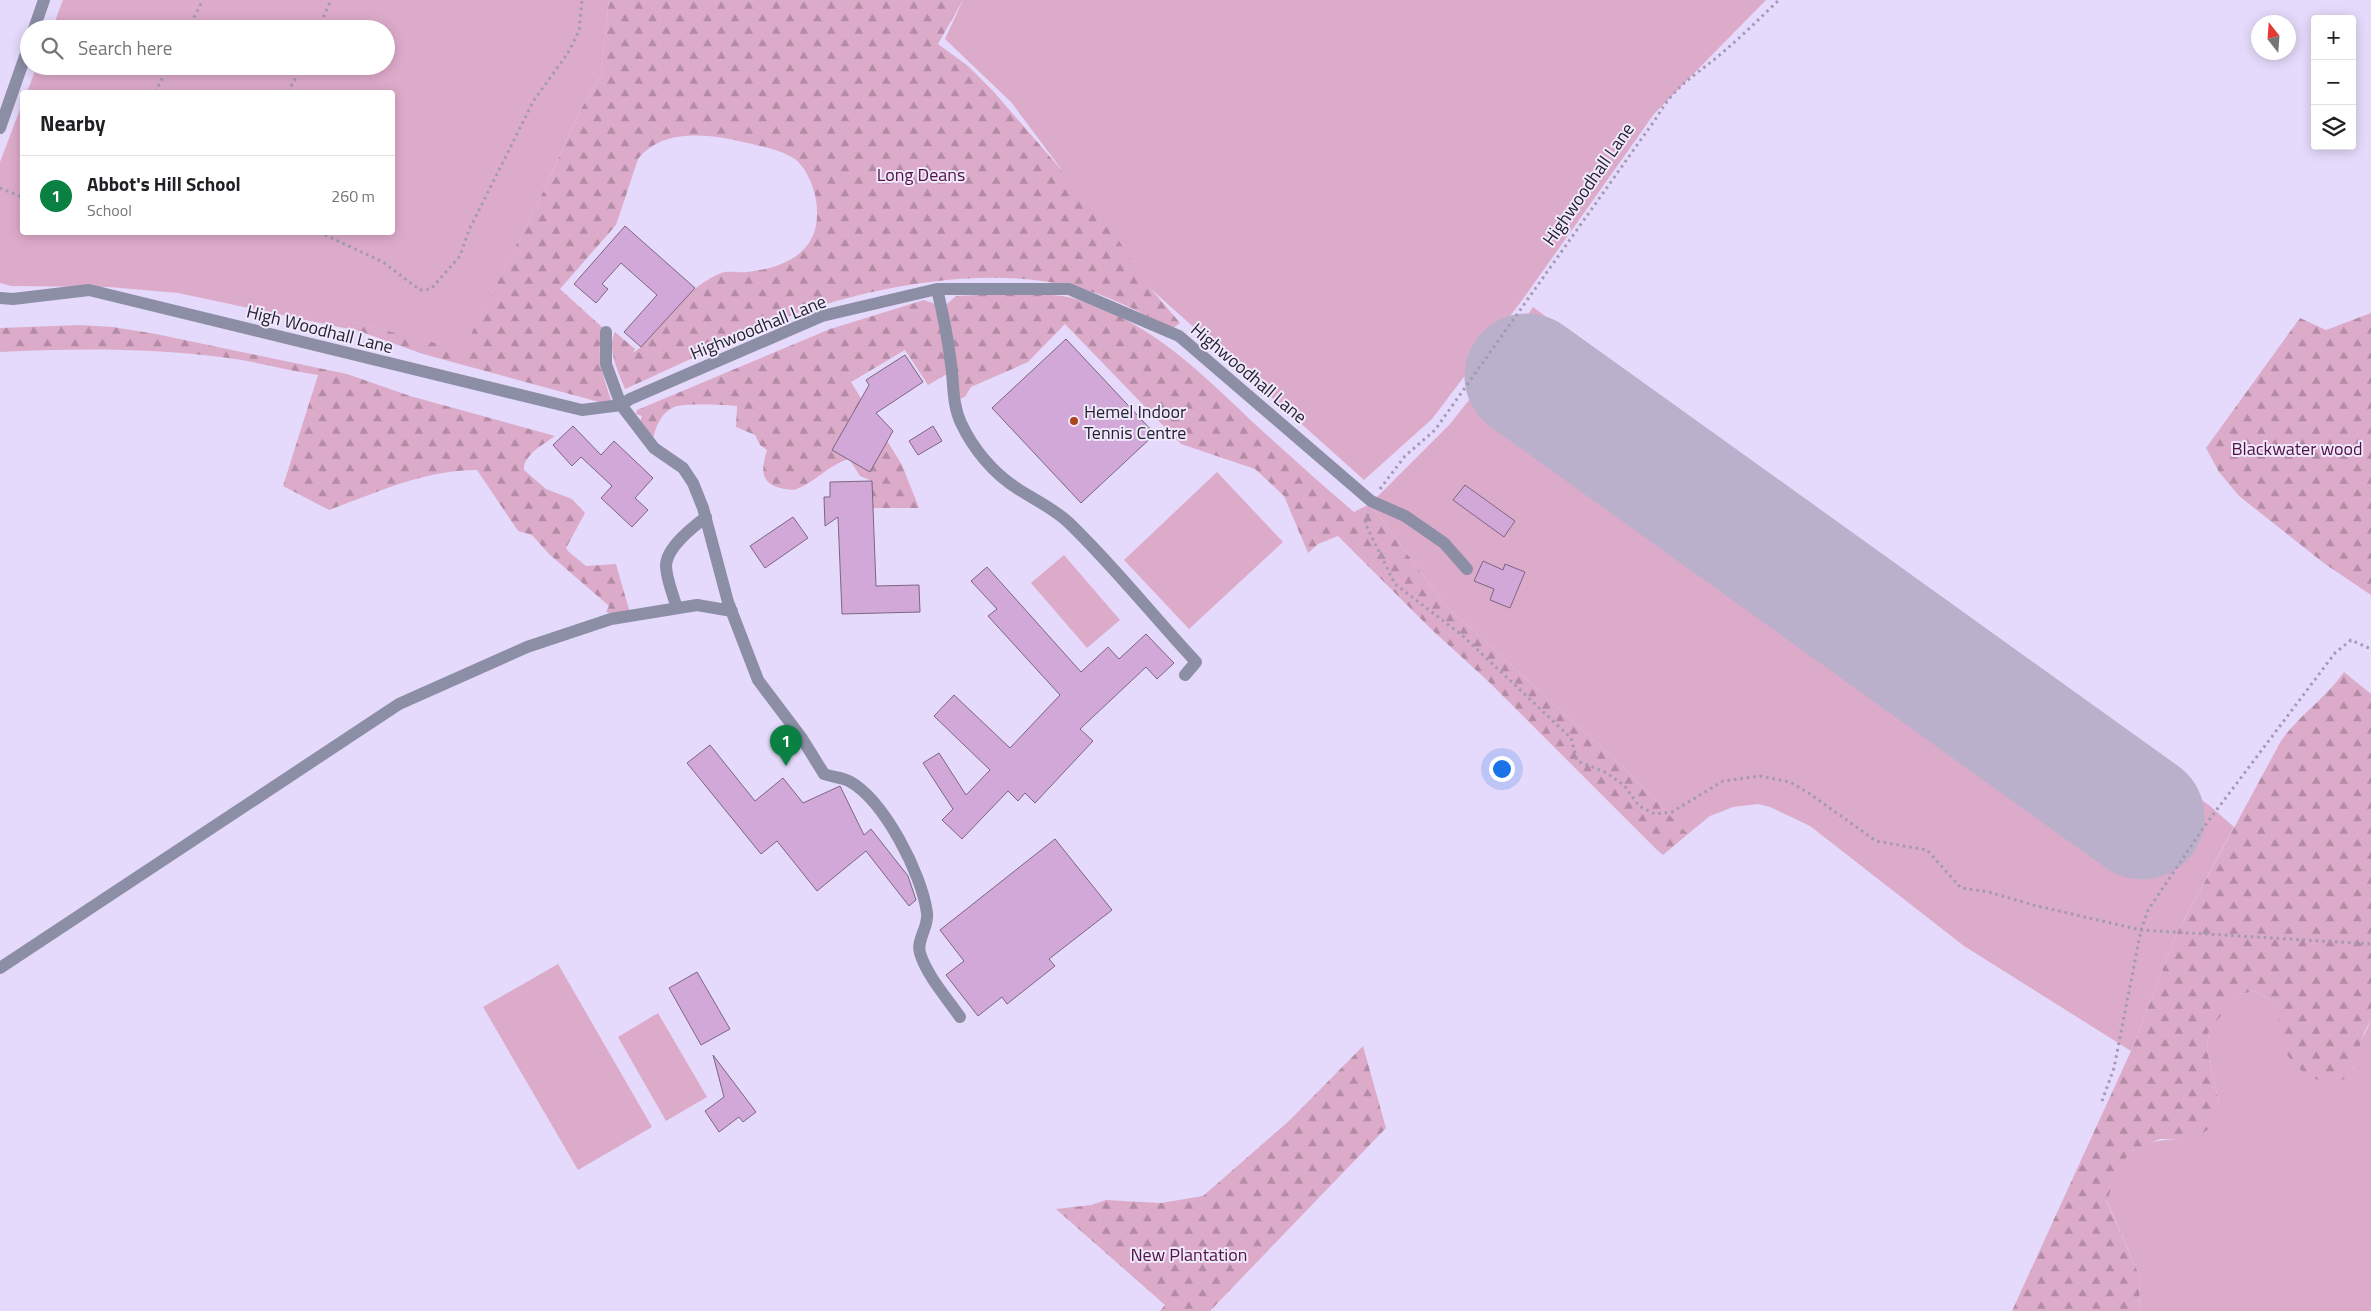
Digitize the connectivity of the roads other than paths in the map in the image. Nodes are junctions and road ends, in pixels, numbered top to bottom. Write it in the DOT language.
graph roads {
  1 [pos="44,0"];
  2 [pos="37,20"];
  3 [pos="20,71"];
  4 [pos="0,128"];
  5 [pos="937,289"];
  6 [pos="0,298"];
  7 [pos="606,332"];
  8 [pos="625,402"];
  9 [pos="706,518"];
  10 [pos="1467,569"];
  11 [pos="677,608"];
  12 [pos="732,611"];
  13 [pos="1185,675"];
  14 [pos="0,968"];
  15 [pos="960,1017"];
  1 -- 2 [label="street"];
  3 -- 4 [label="street"];
  5 -- 8 [label="street, Highwoodhall Lane"];
  5 -- 10 [label="street, Highwoodhall Lane"];
  5 -- 13 [label="street"];
  6 -- 8 [label="street, High Woodhall Lane"];
  7 -- 8 [label="street"];
  8 -- 9 [label="street"];
  9 -- 11 [label="street"];
  9 -- 12 [label="street"];
  11 -- 12 [label="street"];
  11 -- 14 [label="street"];
  12 -- 15 [label="street"];
}
